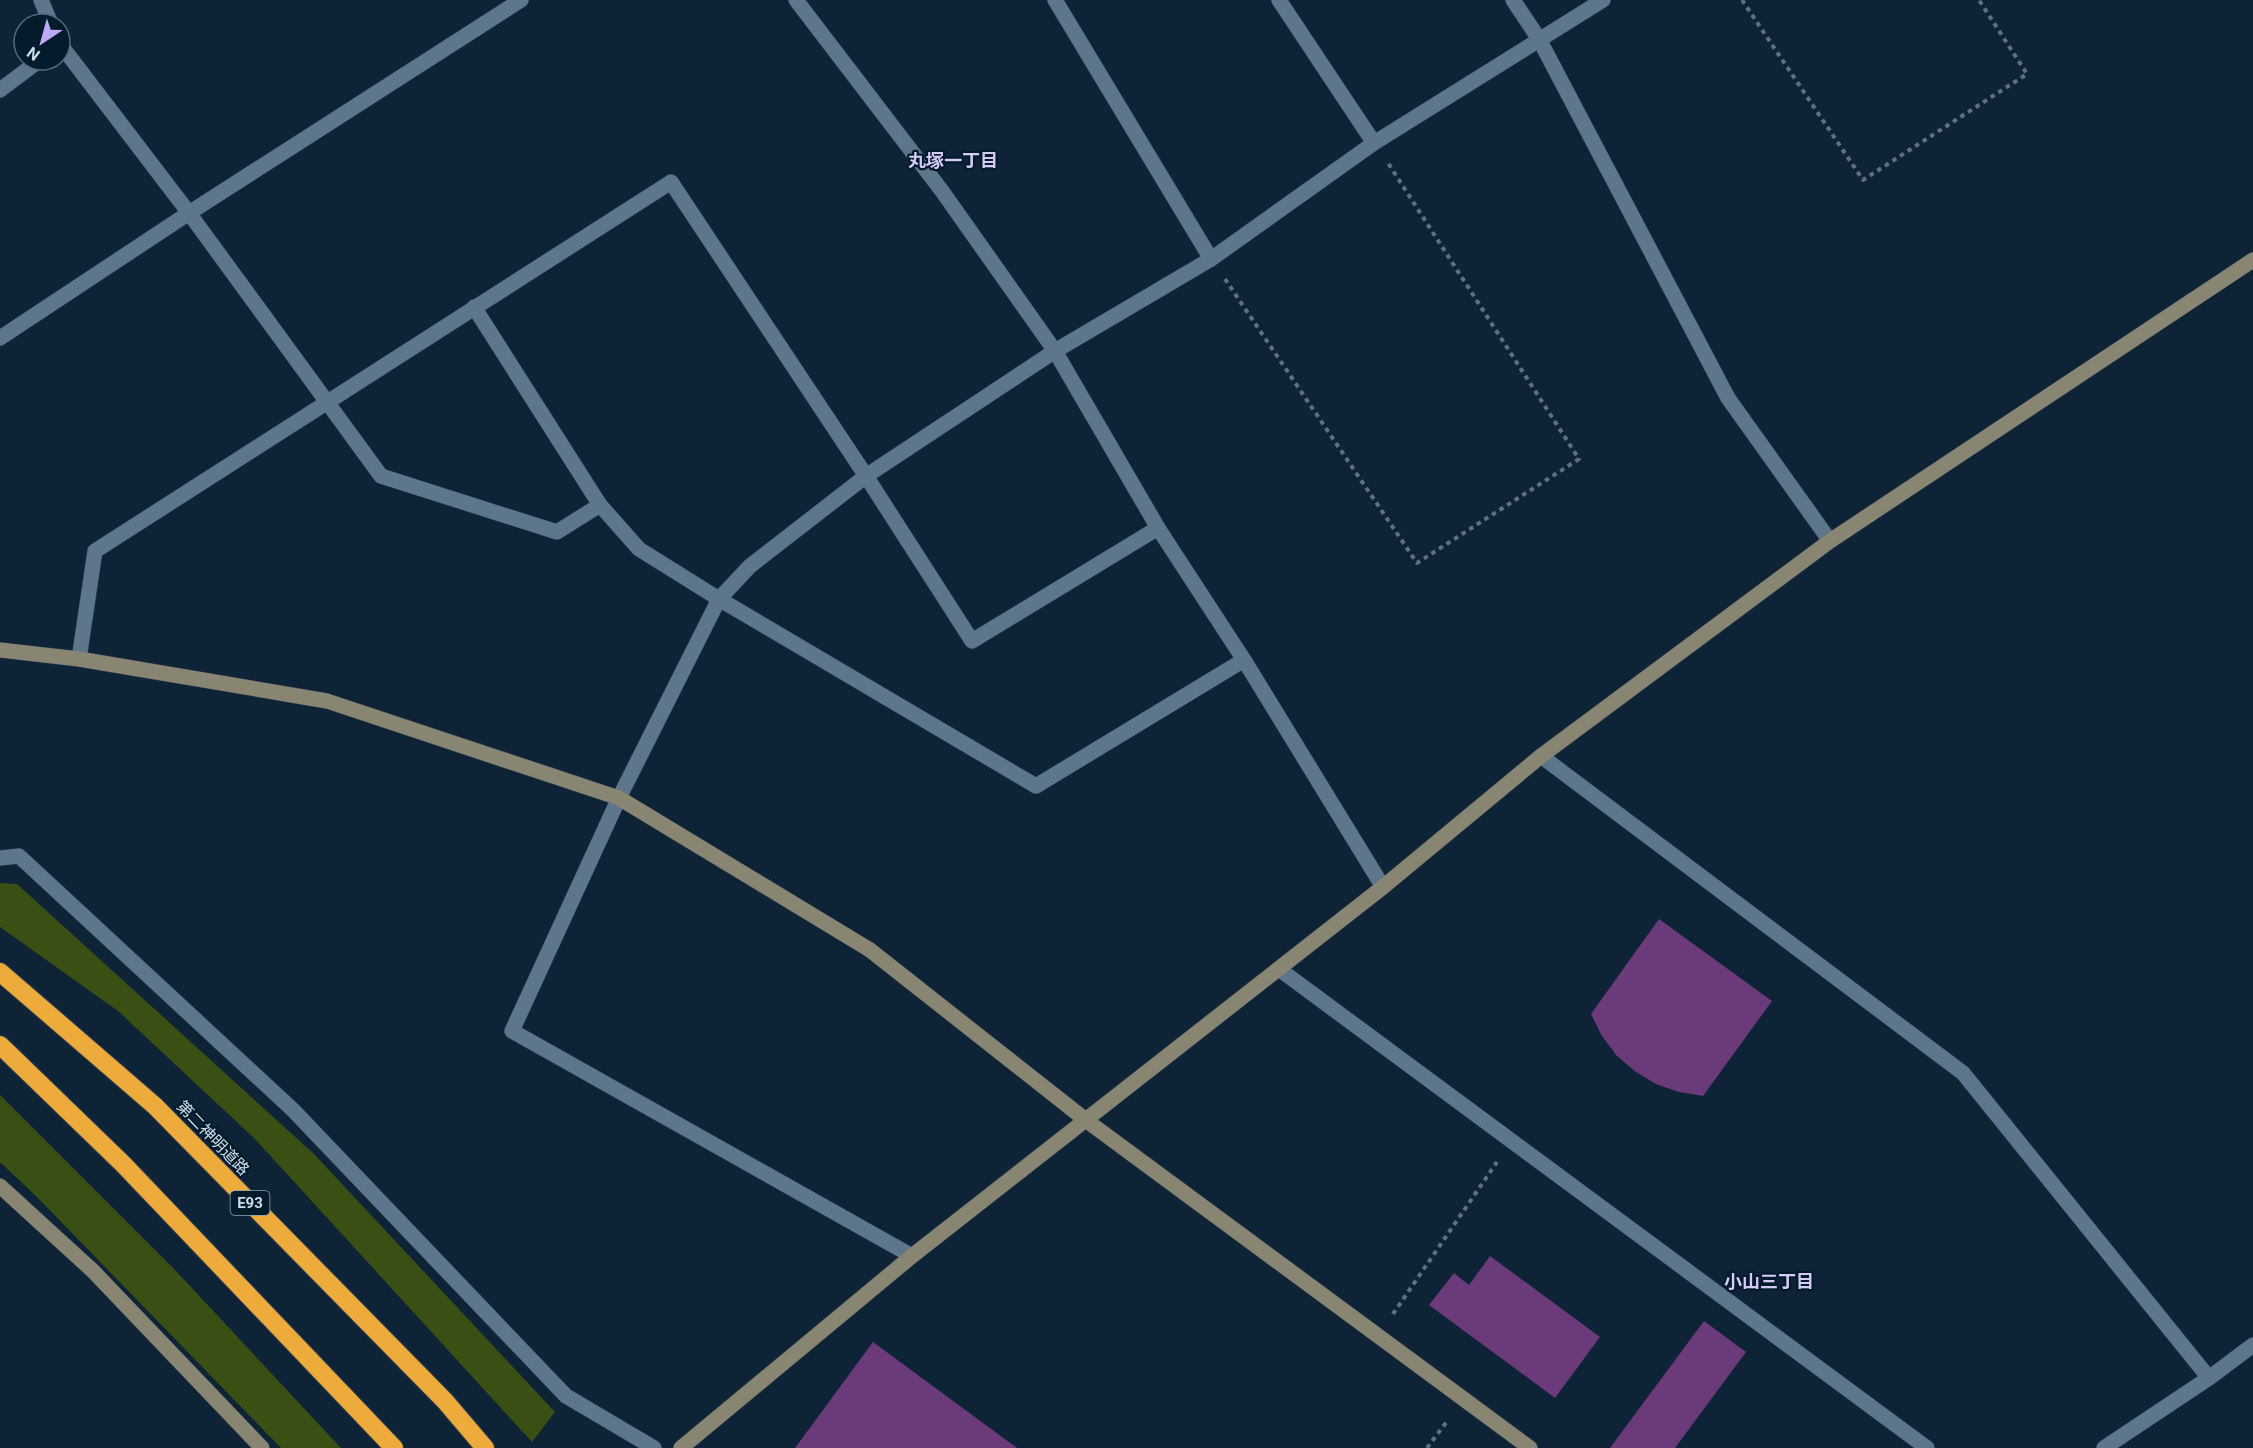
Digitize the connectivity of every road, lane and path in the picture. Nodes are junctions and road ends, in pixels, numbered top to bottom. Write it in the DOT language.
graph roads {
  1 [pos="521,0"];
  2 [pos="796,0"];
  3 [pos="1054,0"];
  4 [pos="1279,0"];
  5 [pos="1513,0"];
  6 [pos="1603,0"];
  7 [pos="1742,0"];
  8 [pos="1979,0"];
  9 [pos="1539,39"];
  10 [pos="72,61"];
  11 [pos="24,72"];
  12 [pos="0,90"];
  13 [pos="1374,143"];
  14 [pos="189,213"];
  15 [pos="1211,259"];
  16 [pos="2253,260"];
  17 [pos="474,307"];
  18 [pos="0,338"];
  19 [pos="1055,351"];
  20 [pos="327,403"];
  21 [pos="866,476"];
  22 [pos="600,506"];
  23 [pos="1158,528"];
  24 [pos="1830,541"];
  25 [pos="719,599"];
  26 [pos="0,650"];
  27 [pos="79,659"];
  28 [pos="1244,660"];
  29 [pos="1541,756"];
  30 [pos="619,798"];
  31 [pos="0,858"];
  32 [pos="1383,887"];
  33 [pos="1279,969"];
  34 [pos="0,972"];
  35 [pos="0,1045"];
  36 [pos="1087,1121"];
  37 [pos="1511,1142"];
  38 [pos="0,1186"];
  39 [pos="912,1256"];
  40 [pos="1378,1335"];
  41 [pos="2253,1345"];
  42 [pos="2209,1378"];
  43 [pos="1464,1398"];
  44 [pos="262,1448"];
  45 [pos="394,1448"];
  46 [pos="485,1448"];
  47 [pos="654,1448"];
  48 [pos="681,1448"];
  49 [pos="1427,1448"];
  50 [pos="1530,1448"];
  51 [pos="1927,1448"];
  52 [pos="2104,1448"];
  1 -- 14 [label="street"];
  2 -- 19 [label="street"];
  3 -- 15 [label="street"];
  4 -- 13 [label="street"];
  5 -- 9 [label="street"];
  6 -- 9 [label="street"];
  7 -- 8 [label="path"];
  9 -- 13 [label="street"];
  9 -- 24 [label="street"];
  10 -- 14 [label="street"];
  11 -- 12 [label="street"];
  13 -- 15 [label="street"];
  13 -- 15 [label="path"];
  14 -- 18 [label="street"];
  14 -- 20 [label="street"];
  15 -- 19 [label="street"];
  16 -- 24 [label="street"];
  17 -- 20 [label="street"];
  17 -- 21 [label="street"];
  17 -- 22 [label="street"];
  19 -- 21 [label="street"];
  19 -- 23 [label="street"];
  20 -- 22 [label="street"];
  20 -- 27 [label="street"];
  21 -- 23 [label="street"];
  21 -- 25 [label="street"];
  22 -- 25 [label="street"];
  23 -- 28 [label="street"];
  24 -- 29 [label="street"];
  25 -- 28 [label="street"];
  25 -- 30 [label="street"];
  26 -- 27 [label="street"];
  27 -- 30 [label="street"];
  28 -- 32 [label="street"];
  29 -- 32 [label="street"];
  29 -- 42 [label="street"];
  30 -- 36 [label="street"];
  30 -- 39 [label="street"];
  31 -- 47 [label="street"];
  32 -- 33 [label="street"];
  33 -- 36 [label="street"];
  33 -- 37 [label="street"];
  34 -- 46 [label="highway, 第二神明道路 / E93"];
  35 -- 45 [label="highway"];
  36 -- 39 [label="street"];
  36 -- 40 [label="street"];
  37 -- 40 [label="path"];
  37 -- 51 [label="street"];
  38 -- 44 [label="street"];
  39 -- 48 [label="street"];
  40 -- 43 [label="street"];
  41 -- 42 [label="street"];
  42 -- 52 [label="street"];
  43 -- 49 [label="path"];
  43 -- 50 [label="street"];
}
